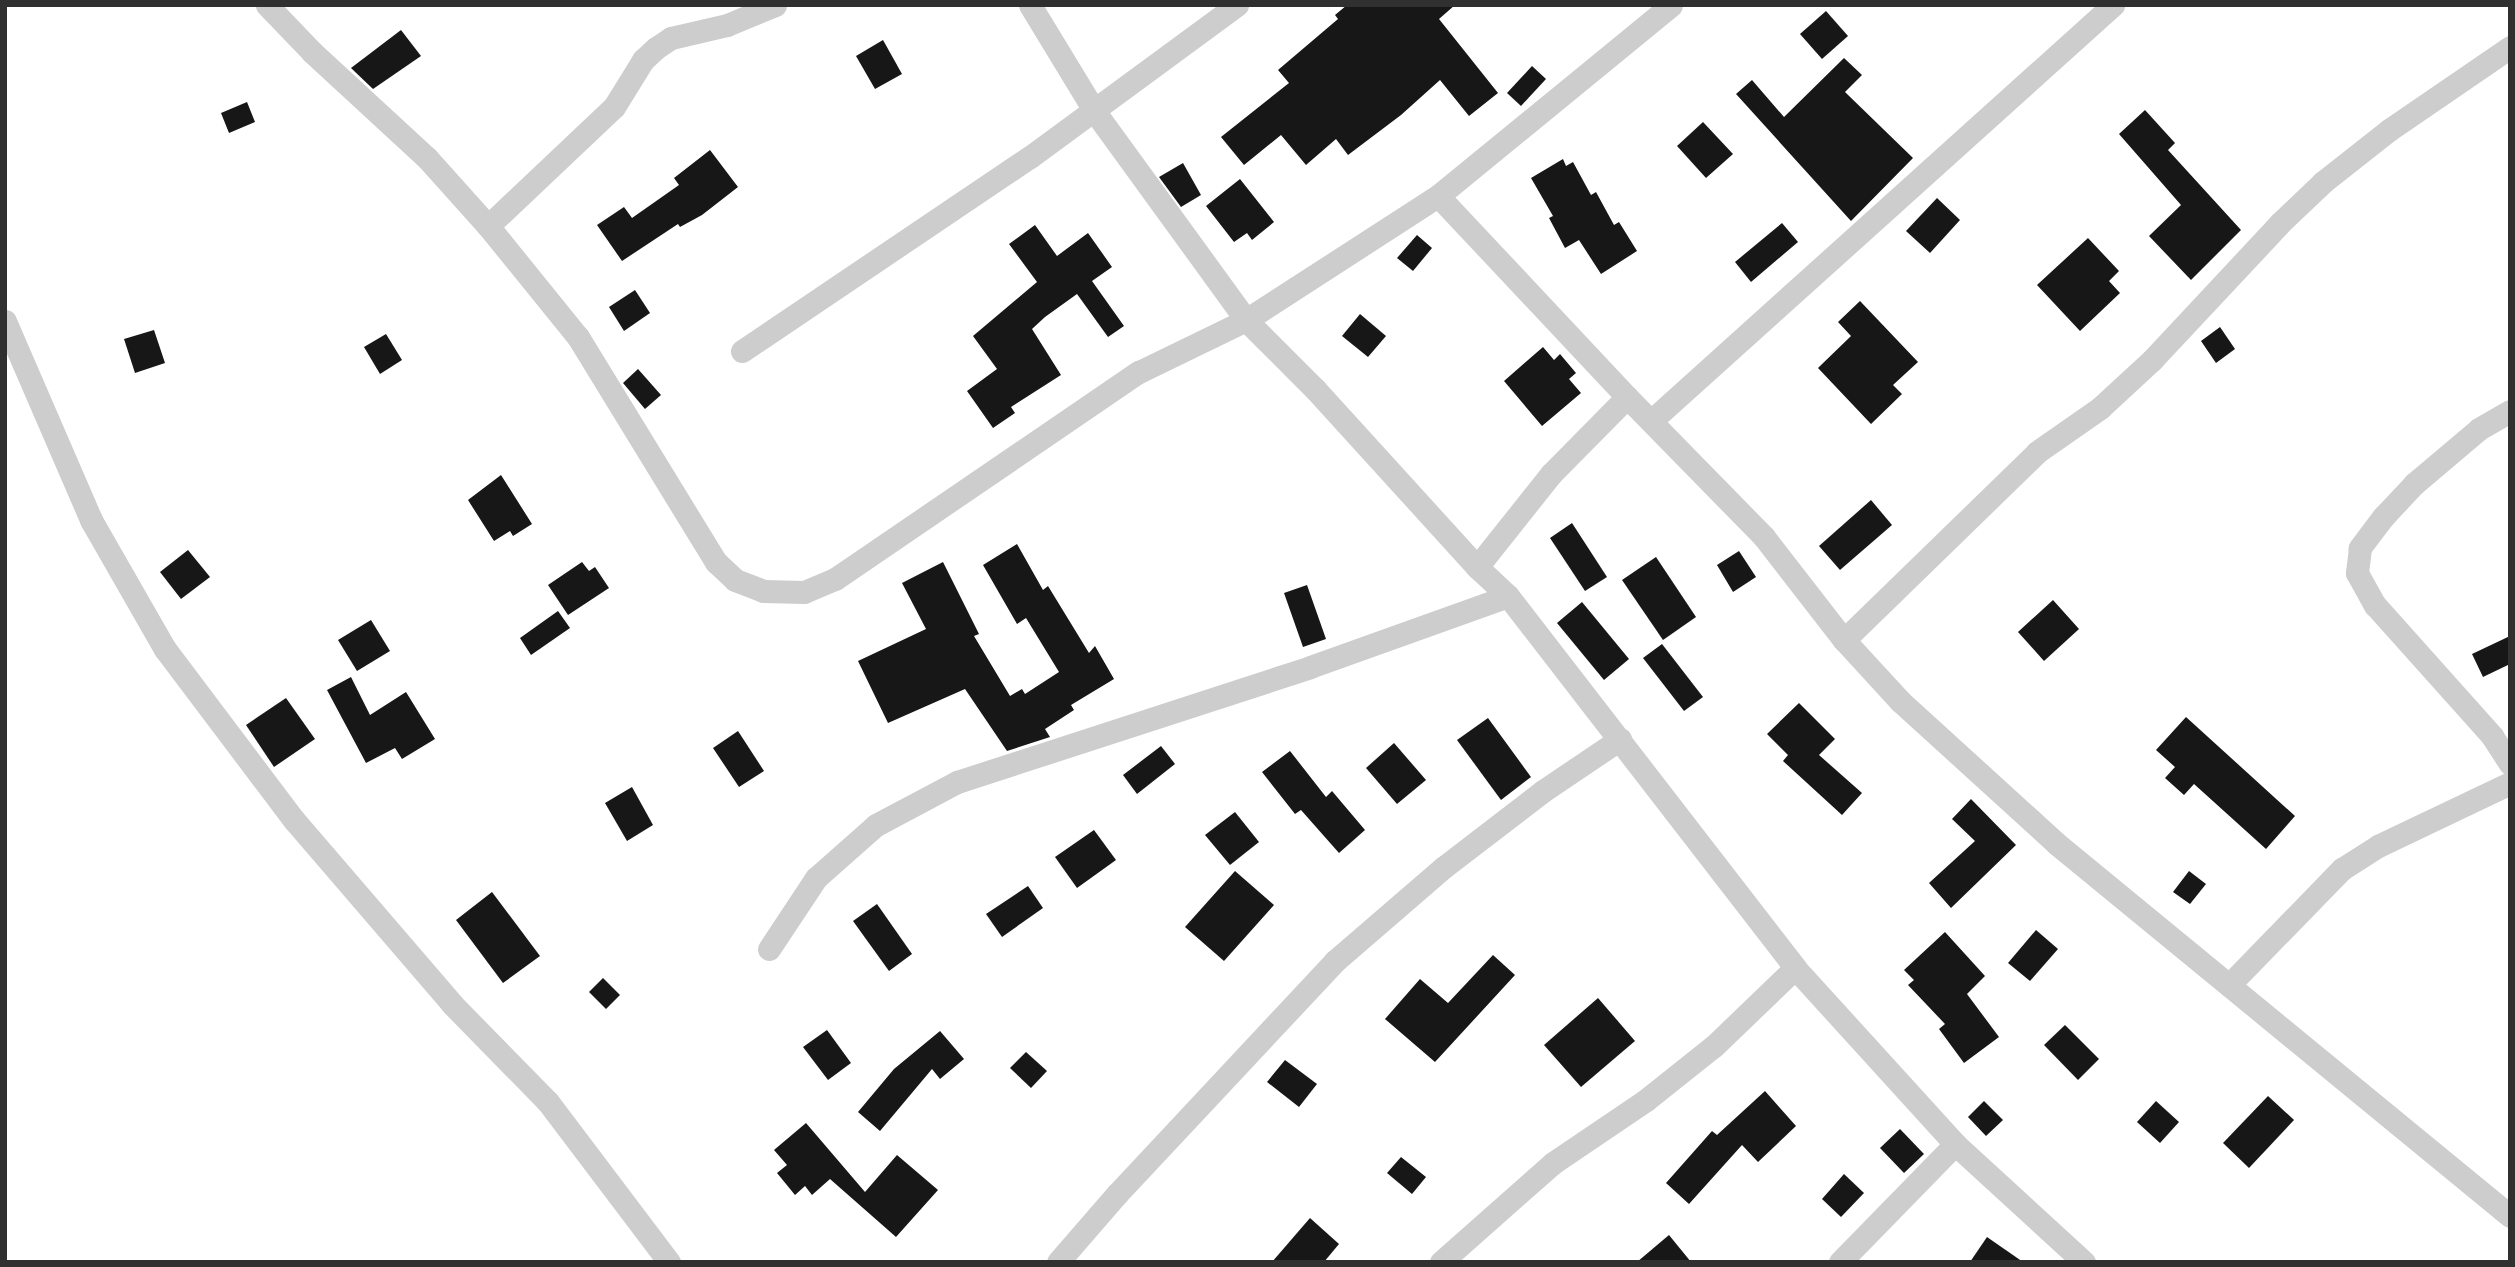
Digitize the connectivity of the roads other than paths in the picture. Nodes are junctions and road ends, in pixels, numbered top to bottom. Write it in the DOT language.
graph roads {
  1 [pos="267,5"];
  2 [pos="775,5"];
  3 [pos="1030,5"];
  4 [pos="1237,5"];
  5 [pos="1671,5"];
  6 [pos="2113,5"];
  7 [pos="2510,47"];
  8 [pos="1095,112"];
  9 [pos="1438,196"];
  10 [pos="488,226"];
  11 [pos="1245,320"];
  12 [pos="5,321"];
  13 [pos="742,351"];
  14 [pos="1627,397"];
  15 [pos="2510,411"];
  16 [pos="1650,421"];
  17 [pos="1477,567"];
  18 [pos="1508,596"];
  19 [pos="1844,640"];
  20 [pos="1620,739"];
  21 [pos="2510,764"];
  22 [pos="2510,783"];
  23 [pos="769,949"];
  24 [pos="1795,968"];
  25 [pos="2229,985"];
  26 [pos="1955,1143"];
  27 [pos="2510,1216"];
  28 [pos="669,1262"];
  29 [pos="1058,1262"];
  30 [pos="1441,1262"];
  31 [pos="1840,1262"];
  32 [pos="2084,1262"];
  1 -- 10 [label="street"];
  2 -- 10 [label="street"];
  3 -- 8 [label="street"];
  4 -- 8 [label="street"];
  5 -- 9 [label="street"];
  6 -- 16 [label="street"];
  7 -- 19 [label="street"];
  8 -- 11 [label="street"];
  8 -- 13 [label="street"];
  9 -- 11 [label="street"];
  9 -- 14 [label="street"];
  10 -- 11 [label="street"];
  11 -- 17 [label="street"];
  12 -- 28 [label="street"];
  14 -- 16 [label="street"];
  14 -- 17 [label="street"];
  15 -- 21 [label="street"];
  16 -- 19 [label="street"];
  17 -- 18 [label="street"];
  18 -- 20 [label="street"];
  18 -- 23 [label="street"];
  19 -- 25 [label="street"];
  20 -- 24 [label="street"];
  20 -- 29 [label="street"];
  22 -- 25 [label="street"];
  24 -- 26 [label="street"];
  24 -- 30 [label="street"];
  25 -- 27 [label="street"];
  26 -- 31 [label="street"];
  26 -- 32 [label="street"];
}
